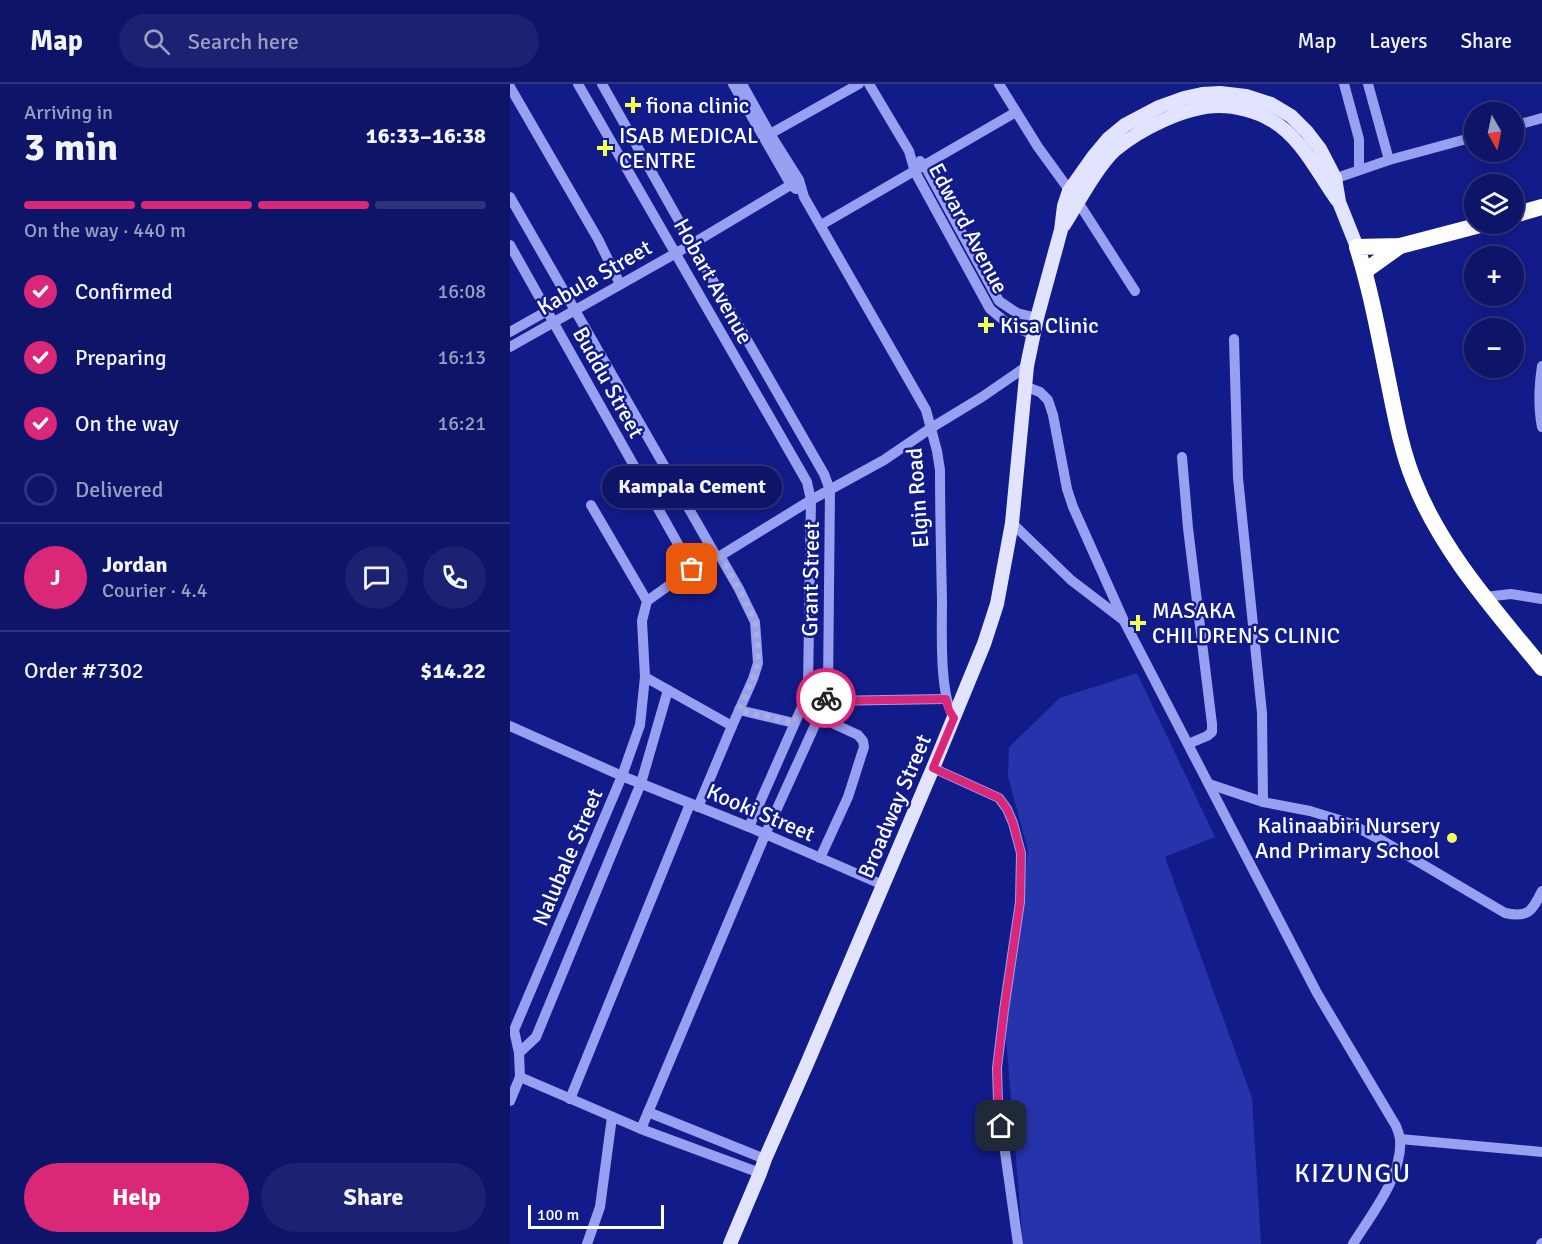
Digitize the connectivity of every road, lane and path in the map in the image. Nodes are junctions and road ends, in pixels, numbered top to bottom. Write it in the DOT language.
graph roads {
  1 [pos="578,84"];
  2 [pos="602,84"];
  3 [pos="733,84"];
  4 [pos="742,84"];
  5 [pos="859,84"];
  6 [pos="869,84"];
  7 [pos="999,84"];
  8 [pos="1344,84"];
  9 [pos="1368,84"];
  10 [pos="510,87"];
  11 [pos="1223,94"];
  12 [pos="1016,112"];
  13 [pos="1542,118"];
  14 [pos="1524,123"];
  15 [pos="770,134"];
  16 [pos="1464,140"];
  17 [pos="909,151"];
  18 [pos="1389,160"];
  19 [pos="925,166"];
  20 [pos="1359,170"];
  21 [pos="915,172"];
  22 [pos="1330,180"];
  23 [pos="795,182"];
  24 [pos="1073,196"];
  25 [pos="510,197"];
  26 [pos="1542,207"];
  27 [pos="1524,212"];
  28 [pos="820,225"];
  29 [pos="1464,229"];
  30 [pos="692,243"];
  31 [pos="510,245"];
  32 [pos="1400,246"];
  33 [pos="1357,247"];
  34 [pos="676,252"];
  35 [pos="1365,271"];
  36 [pos="620,284"];
  37 [pos="1135,291"];
  38 [pos="547,311"];
  39 [pos="574,311"];
  40 [pos="1037,318"];
  41 [pos="554,323"];
  42 [pos="510,332"];
  43 [pos="1033,335"];
  44 [pos="1234,339"];
  45 [pos="510,347"];
  46 [pos="1027,366"];
  47 [pos="1542,366"];
  48 [pos="1024,386"];
  49 [pos="1542,427"];
  50 [pos="931,428"];
  51 [pos="1182,457"];
  52 [pos="830,490"];
  53 [pos="811,500"];
  54 [pos="591,505"];
  55 [pos="1012,523"];
  56 [pos="718,556"];
  57 [pos="692,569"];
  58 [pos="1485,597"];
  59 [pos="1542,598"];
  60 [pos="647,601"];
  61 [pos="1124,621"];
  62 [pos="1542,668"];
  63 [pos="645,677"];
  64 [pos="808,686"];
  65 [pos="828,688"];
  66 [pos="668,690"];
  67 [pos="946,699"];
  68 [pos="826,701"];
  69 [pos="739,710"];
  70 [pos="819,717"];
  71 [pos="954,718"];
  72 [pos="794,723"];
  73 [pos="510,726"];
  74 [pos="732,726"];
  75 [pos="1188,744"];
  76 [pos="933,768"];
  77 [pos="622,776"];
  78 [pos="641,783"];
  79 [pos="1209,784"];
  80 [pos="1263,802"];
  81 [pos="694,805"];
  82 [pos="749,827"];
  83 [pos="765,835"];
  84 [pos="820,858"];
  85 [pos="883,885"];
  86 [pos="1542,891"];
  87 [pos="519,1053"];
  88 [pos="520,1077"];
  89 [pos="570,1099"];
  90 [pos="510,1101"];
  91 [pos="648,1112"];
  92 [pos="612,1117"];
  93 [pos="641,1129"];
  94 [pos="1400,1139"];
  95 [pos="1542,1152"];
  96 [pos="765,1159"];
  97 [pos="760,1173"];
  98 [pos="587,1244"];
  99 [pos="730,1244"];
  100 [pos="1018,1244"];
  101 [pos="1353,1244"];
  1 -- 34 [label="street, Hobart Avenue"];
  2 -- 30 [label="street, Hobart Avenue"];
  3 -- 23 [label="street, Elgin Road"];
  4 -- 15 [label="street, Elgin Road"];
  5 -- 15 [label="street"];
  6 -- 17 [label="street, Edward Avenue"];
  7 -- 12 [label="street"];
  8 -- 20 [label="street"];
  9 -- 18 [label="street"];
  10 -- 36 [label="street"];
  11 -- 22 [label="main road, Broadway Street"];
  11 -- 24 [label="main road, Broadway Street"];
  12 -- 19 [label="street"];
  12 -- 24 [label="street"];
  13 -- 14 [label="street"];
  15 -- 23 [label="street, Elgin Road"];
  16 -- 18 [label="street"];
  17 -- 19 [label="street, Edward Avenue"];
  17 -- 21 [label="street, Edward Avenue"];
  18 -- 20 [label="street"];
  19 -- 21 [label="street"];
  19 -- 40 [label="street, Edward Avenue"];
  20 -- 22 [label="street"];
  21 -- 28 [label="street"];
  21 -- 43 [label="street, Edward Avenue"];
  22 -- 33 [label="main road, Broadway Street"];
  23 -- 28 [label="street, Elgin Road"];
  23 -- 30 [label="street, Kabula Street"];
  24 -- 37 [label="street"];
  24 -- 40 [label="main road, Broadway Street"];
  25 -- 39 [label="street"];
  26 -- 27 [label="highway"];
  28 -- 50 [label="street, Elgin Road"];
  29 -- 32 [label="highway"];
  30 -- 34 [label="street, Kabula Street"];
  30 -- 52 [label="street, Hobart Avenue"];
  31 -- 38 [label="street, Buddu Street"];
  32 -- 33 [label="highway"];
  32 -- 35 [label="highway"];
  33 -- 35 [label="highway"];
  34 -- 36 [label="street, Kabula Street"];
  34 -- 53 [label="street, Hobart Avenue"];
  35 -- 58 [label="highway"];
  36 -- 39 [label="street, Kabula Street"];
  38 -- 41 [label="street, Buddu Street"];
  38 -- 42 [label="street"];
  39 -- 41 [label="street, Kabula Street"];
  39 -- 56 [label="street"];
  40 -- 43 [label="main road, Broadway Street"];
  41 -- 45 [label="street, Kabula Street"];
  41 -- 57 [label="street, Buddu Street"];
  43 -- 46 [label="main road, Broadway Street"];
  44 -- 80 [label="street"];
  46 -- 48 [label="main road, Broadway Street"];
  46 -- 50 [label="street"];
  47 -- 49 [label="street"];
  48 -- 55 [label="main road, Broadway Street"];
  48 -- 61 [label="street"];
  50 -- 52 [label="street"];
  50 -- 67 [label="street, Elgin Road"];
  51 -- 75 [label="street"];
  52 -- 53 [label="street"];
  52 -- 65 [label="street, Grant Street"];
  53 -- 56 [label="street"];
  53 -- 64 [label="street, Grant Street"];
  54 -- 60 [label="street"];
  55 -- 61 [label="street"];
  55 -- 71 [label="main road, Broadway Street"];
  56 -- 57 [label="street"];
  56 -- 69 [label="street"];
  57 -- 60 [label="street"];
  58 -- 59 [label="street"];
  58 -- 62 [label="highway"];
  60 -- 63 [label="street, Nalubale Street"];
  61 -- 75 [label="street"];
  63 -- 66 [label="street"];
  63 -- 77 [label="street, Nalubale Street"];
  64 -- 65 [label="street"];
  64 -- 72 [label="street, Grant Street"];
  65 -- 68 [label="street, Grant Street"];
  66 -- 74 [label="street"];
  66 -- 78 [label="street, Nalubale Street"];
  67 -- 68 [label="street"];
  67 -- 71 [label="street, Elgin Road"];
  68 -- 70 [label="street, Grant Street"];
  69 -- 72 [label="street"];
  69 -- 74 [label="street"];
  70 -- 83 [label="street, Grant Street"];
  70 -- 84 [label="street"];
  71 -- 76 [label="main road, Broadway Street"];
  72 -- 82 [label="street, Grant Street"];
  73 -- 77 [label="street, Kooki Street"];
  74 -- 81 [label="street"];
  75 -- 79 [label="street"];
  76 -- 85 [label="main road, Broadway Street"];
  76 -- 100 [label="street"];
  77 -- 78 [label="street, Kooki Street"];
  77 -- 87 [label="street, Nalubale Street"];
  78 -- 81 [label="street, Kooki Street"];
  78 -- 87 [label="street, Nalubale Street"];
  79 -- 80 [label="street"];
  79 -- 94 [label="street"];
  80 -- 86 [label="street"];
  81 -- 82 [label="street, Kooki Street"];
  81 -- 89 [label="street"];
  82 -- 83 [label="street, Kooki Street"];
  83 -- 84 [label="street, Kooki Street"];
  83 -- 91 [label="street, Grant Street"];
  84 -- 85 [label="street, Kooki Street"];
  85 -- 96 [label="main road, Broadway Street"];
  87 -- 88 [label="street, Nalubale Street"];
  88 -- 89 [label="street"];
  88 -- 90 [label="street, Nalubale Street"];
  89 -- 92 [label="street"];
  91 -- 93 [label="street, Grant Street"];
  91 -- 96 [label="street"];
  92 -- 93 [label="street"];
  92 -- 98 [label="street"];
  93 -- 97 [label="street"];
  94 -- 95 [label="street"];
  94 -- 101 [label="street"];
  96 -- 97 [label="main road, Broadway Street"];
  97 -- 99 [label="main road, Broadway Street"];
}
